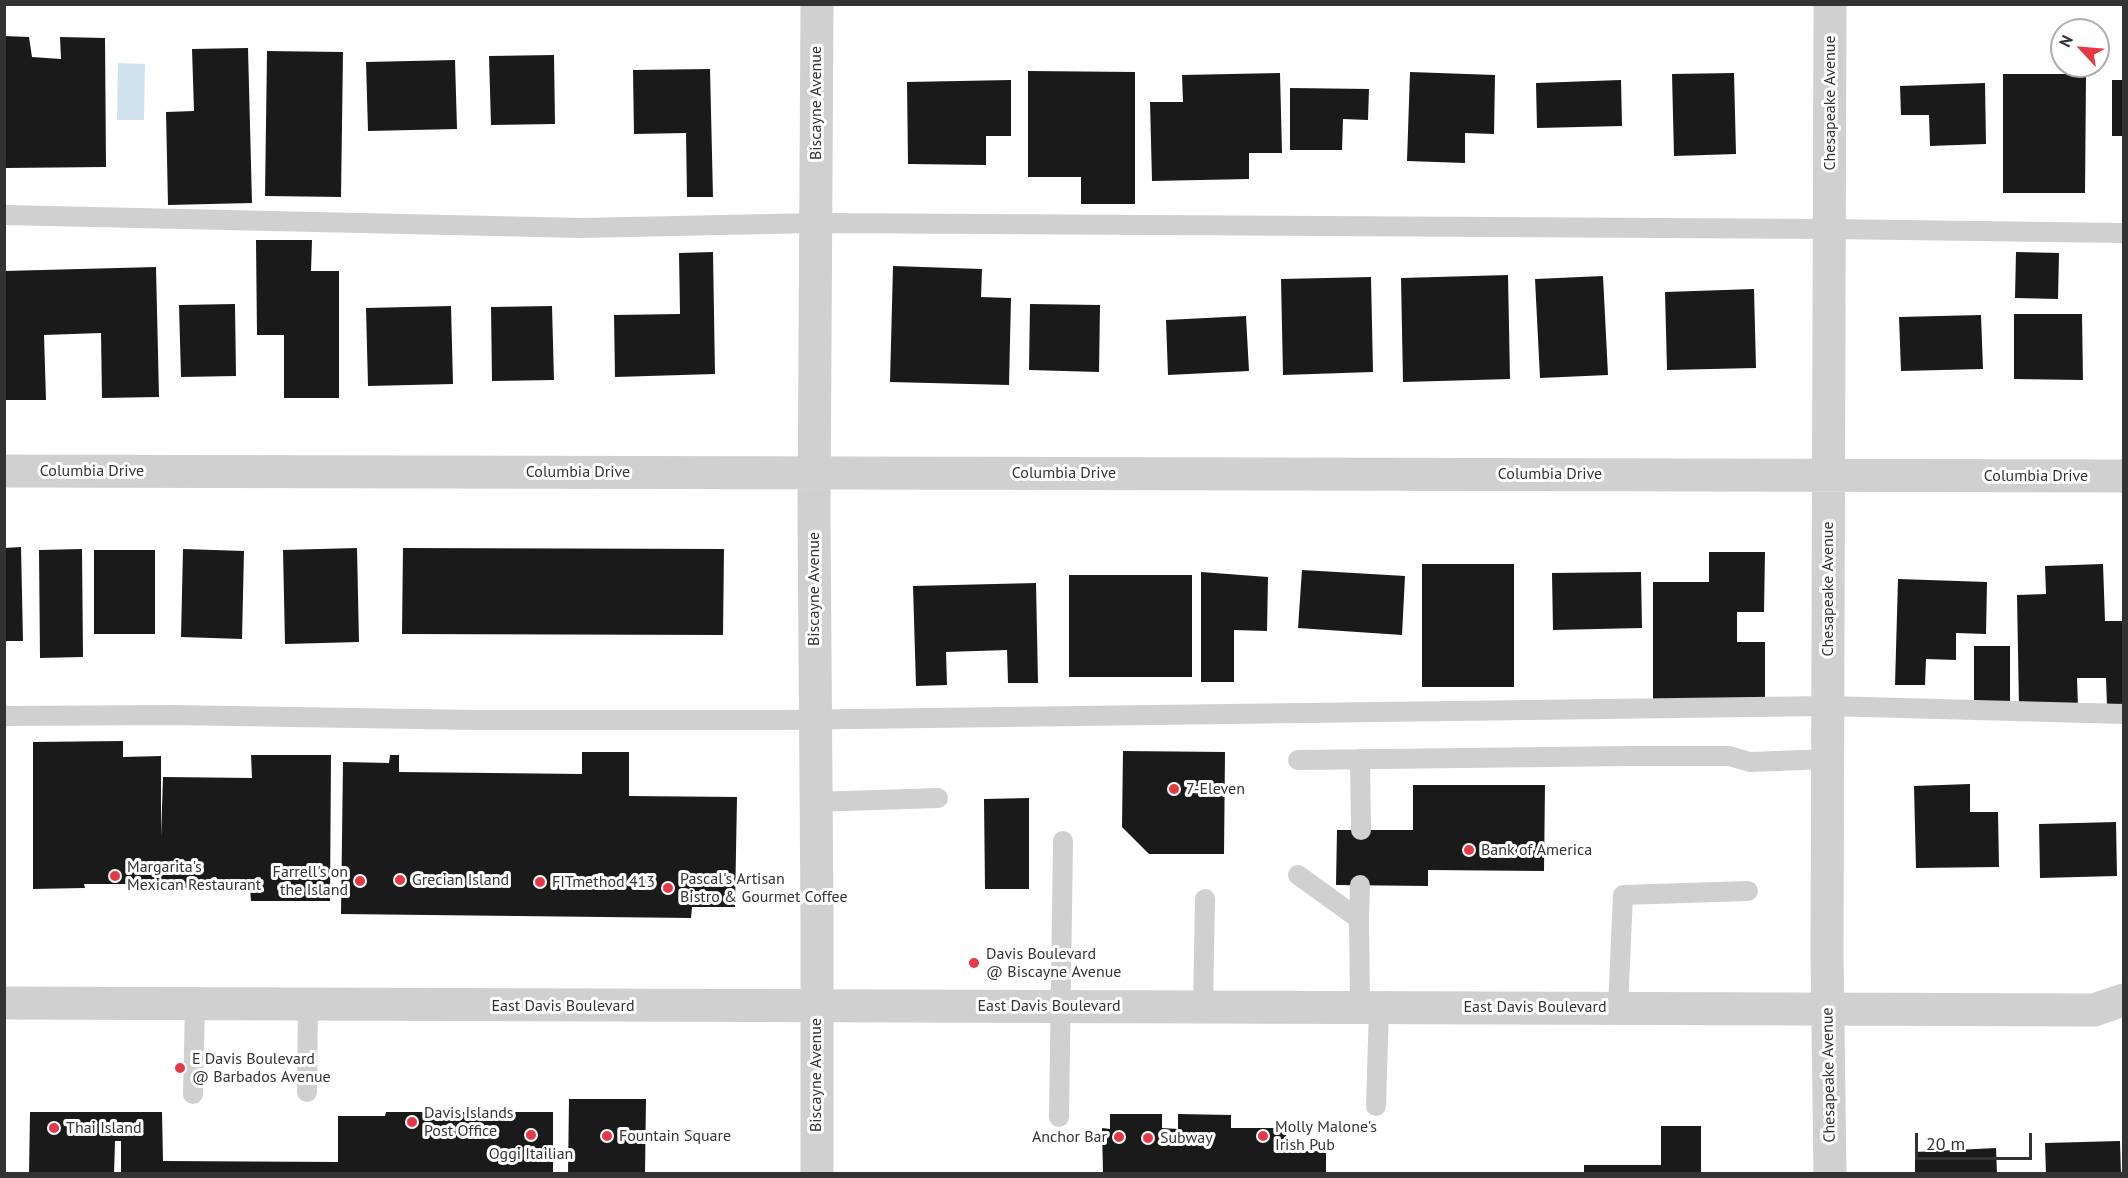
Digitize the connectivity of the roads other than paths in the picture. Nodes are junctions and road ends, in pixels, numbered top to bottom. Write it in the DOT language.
graph roads {
  1 [pos="817,4"];
  2 [pos="1830,4"];
  3 [pos="4,215"];
  4 [pos="816,223"];
  5 [pos="1829,229"];
  6 [pos="2124,233"];
  7 [pos="4,471"];
  8 [pos="815,473"];
  9 [pos="1828,475"];
  10 [pos="2124,476"];
  11 [pos="1828,706"];
  12 [pos="2124,714"];
  13 [pos="4,716"];
  14 [pos="815,719"];
  15 [pos="1360,759"];
  16 [pos="1828,759"];
  17 [pos="1298,760"];
  18 [pos="938,798"];
  19 [pos="815,802"];
  20 [pos="1361,830"];
  21 [pos="1063,841"];
  22 [pos="1298,875"];
  23 [pos="1360,885"];
  24 [pos="1748,891"];
  25 [pos="1205,900"];
  26 [pos="1359,919"];
  27 [pos="4,1003"];
  28 [pos="195,1005"];
  29 [pos="308,1005"];
  30 [pos="1062,1005"];
  31 [pos="816,1006"];
  32 [pos="1203,1006"];
  33 [pos="1370,1007"];
  34 [pos="1618,1008"];
  35 [pos="1828,1008"];
  36 [pos="2114,1011"];
  37 [pos="307,1092"];
  38 [pos="193,1094"];
  39 [pos="1376,1106"];
  40 [pos="1059,1117"];
  41 [pos="817,1173"];
  42 [pos="1830,1173"];
  1 -- 4 [label="street, Biscayne Avenue"];
  2 -- 5 [label="street, Chesapeake Avenue"];
  3 -- 4 [label="lane"];
  4 -- 5 [label="lane"];
  4 -- 8 [label="street, Biscayne Avenue"];
  5 -- 6 [label="lane"];
  5 -- 9 [label="street, Chesapeake Avenue"];
  7 -- 8 [label="street, Columbia Drive"];
  8 -- 9 [label="street, Columbia Drive"];
  8 -- 14 [label="street, Biscayne Avenue"];
  9 -- 10 [label="street, Columbia Drive"];
  9 -- 11 [label="street, Chesapeake Avenue"];
  11 -- 12 [label="lane"];
  11 -- 14 [label="lane"];
  11 -- 16 [label="street, Chesapeake Avenue"];
  13 -- 14 [label="lane"];
  14 -- 19 [label="street, Biscayne Avenue"];
  15 -- 16 [label="lane"];
  15 -- 17 [label="lane"];
  15 -- 20 [label="lane"];
  16 -- 35 [label="street, Chesapeake Avenue"];
  18 -- 19 [label="lane"];
  19 -- 31 [label="street, Biscayne Avenue"];
  21 -- 30 [label="lane"];
  22 -- 26 [label="lane"];
  23 -- 26 [label="lane"];
  24 -- 34 [label="lane"];
  25 -- 32 [label="lane"];
  26 -- 33 [label="lane"];
  27 -- 28 [label="street, East Davis Boulevard"];
  28 -- 29 [label="street, East Davis Boulevard"];
  28 -- 38 [label="lane"];
  29 -- 31 [label="street, East Davis Boulevard"];
  29 -- 37 [label="lane"];
  30 -- 31 [label="street, East Davis Boulevard"];
  30 -- 32 [label="street, East Davis Boulevard"];
  30 -- 40 [label="lane"];
  31 -- 41 [label="street, Biscayne Avenue"];
  32 -- 33 [label="street, East Davis Boulevard"];
  33 -- 34 [label="street, East Davis Boulevard"];
  33 -- 39 [label="lane"];
  34 -- 35 [label="street, East Davis Boulevard"];
  35 -- 36 [label="street, East Davis Boulevard"];
  35 -- 42 [label="street, Chesapeake Avenue"];
}
